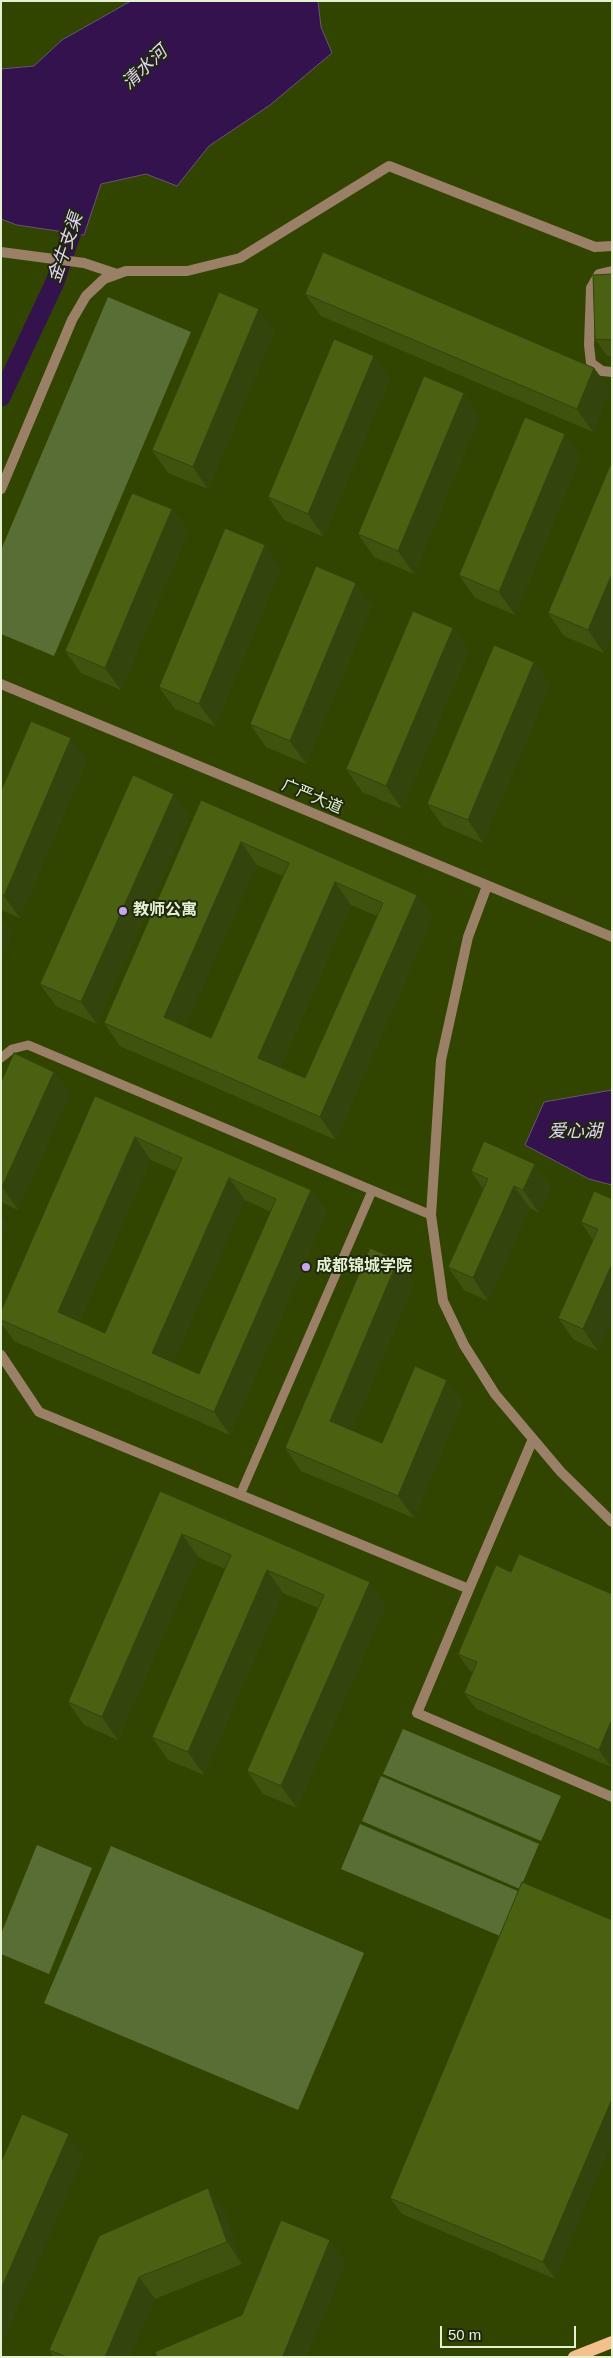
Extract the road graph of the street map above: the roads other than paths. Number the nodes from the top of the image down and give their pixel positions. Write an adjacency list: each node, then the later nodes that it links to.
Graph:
1 (612, 246): 4 (street)
2 (1, 252): 4 (street)
3 (612, 271): 5 (street)
4 (117, 274): 6 (street)
5 (612, 372)
6 (1, 489)
7 (1, 684): 8 (street, 广严大道)
8 (487, 886): 9 (street, 广严大道); 12 (street)
9 (612, 938)
10 (1, 1058): 11 (lane)
11 (372, 1191): 12 (lane); 15 (lane)
12 (431, 1215): 14 (street)
13 (1, 1355): 15 (street)
14 (533, 1439): 16 (street); 17 (street)
15 (240, 1495): 17 (street)
16 (612, 1522)
17 (469, 1589): 18 (street)
18 (612, 1797)
19 (612, 2342): 20 (main road)
20 (574, 2357)

